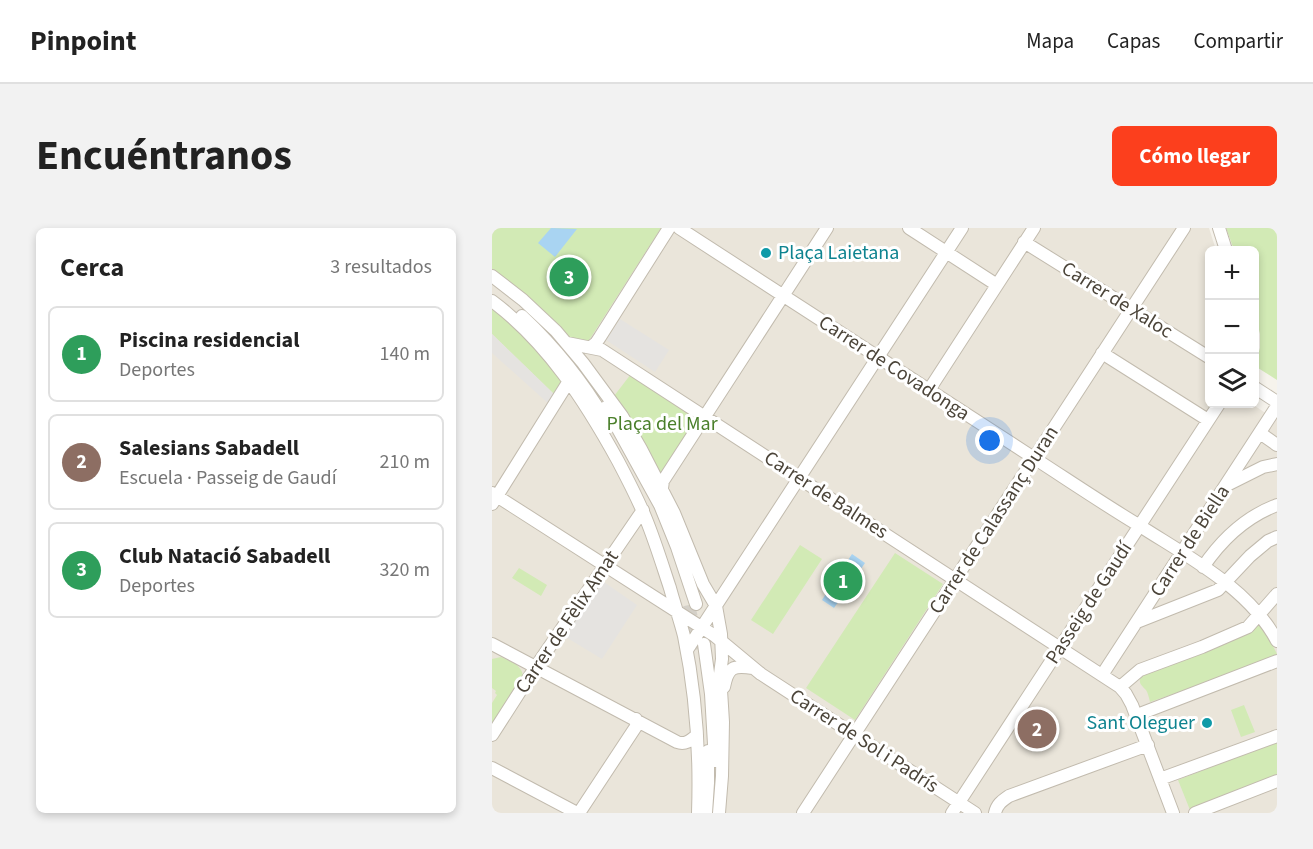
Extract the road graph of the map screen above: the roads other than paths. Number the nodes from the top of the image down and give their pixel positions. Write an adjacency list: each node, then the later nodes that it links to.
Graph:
1 (669, 228): 18 (street)
2 (679, 228): 14 (street, Carrer de Covadonga)
3 (827, 228): 14 (street)
4 (909, 228): 11 (street)
5 (962, 228): 11 (street)
6 (1034, 228): 9 (street)
7 (1184, 228): 15 (street, Carrer de Calassanç Duran)
8 (1219, 228): 10 (street)
9 (1024, 242): 12 (street); 15 (street, Carrer de Xaloc)
10 (1225, 246)
11 (946, 252): 12 (street); 21 (street)
12 (997, 285): 24 (street)
13 (494, 290): 16 (street); 16 (street); 17 (street); 22 (street)
14 (783, 295): 21 (street, Carrer de Covadonga); 28 (street)
15 (1131, 309): 19 (street, Carrer de Calassanç Duran); 20 (street, Carrer de Xaloc)
16 (520, 314): 22 (street)
17 (567, 343): 18 (street, Carrer de Balmes); 36 (street)
18 (591, 347): 28 (street, Carrer de Balmes)
19 (1102, 353): 29 (street); 32 (street, Carrer de Calassanç Duran)
20 (1205, 355)
21 (877, 357): 24 (street, Carrer de Covadonga); 34 (street)
22 (559, 368): 23 (street)
23 (569, 381): 37 (street); 39 (street)
24 (929, 390): 32 (street, Carrer de Covadonga)
25 (1259, 391): 26 (street)
26 (1277, 404): 30 (street, Carrer de Biella)
27 (1216, 408): 29 (street, Passeig de Gaudí)
28 (704, 416): 34 (street, Carrer de Balmes); 36 (street)
29 (1208, 420): 40 (street, Passeig de Gaudí)
30 (1260, 433): 31 (street); 35 (street, Carrer de Biella)
31 (1277, 445)
32 (1034, 459): 40 (street, Carrer de Covadonga); 45 (street, Carrer de Calassanç Duran)
33 (1277, 464): 35 (street)
34 (800, 478): 45 (street, Carrer de Balmes); 48 (street)
35 (1226, 486): 42 (street, Carrer de Biella)
36 (662, 488): 48 (street)
37 (494, 498): 43 (street, Carrer de Sol i Padrís)
38 (1277, 504): 44 (street)
39 (643, 510): 43 (street, Carrer de Fèlix Amat); 49 (street)
40 (1139, 526): 42 (street, Carrer de Covadonga); 56 (street, Passeig de Gaudí)
41 (1277, 537): 46 (street)
42 (1182, 553): 44 (street, Carrer de Covadonga); 51 (street, Carrer de Biella)
43 (604, 565): 49 (street, Carrer de Sol i Padrís); 58 (street, Carrer de Fèlix Amat)
44 (1203, 567): 46 (street, Carrer de Covadonga)
45 (955, 579): 56 (street, Carrer de Balmes); 65 (street, Carrer de Calassanç Duran)
46 (1226, 583): 50 (street, Carrer de Covadonga); 51 (street)
47 (1277, 594): 50 (street)
48 (716, 606): 52 (street); 53 (street)
49 (677, 612): 52 (street, Carrer de Sol i Padrís); 52 (street)
50 (1259, 615): 54 (street, Carrer de Covadonga); 61 (street)
51 (1137, 622): 60 (street, Carrer de Biella)
52 (700, 640): 53 (street, Carrer de Sol i Padrís); 67 (street); 77 (street); 78 (street)
53 (721, 641): 59 (street, Carrer de Sol i Padrís); 62 (street)
54 (1277, 641)
55 (493, 645): 58 (street)
56 (1060, 648): 60 (street, Carrer de Balmes); 73 (street, Passeig de Gaudí)
57 (1277, 661): 63 (street)
58 (535, 668): 64 (street); 66 (street, Carrer de Fèlix Amat)
59 (754, 668): 62 (street); 65 (street, Carrer de Sol i Padrís)
60 (1102, 675): 61 (street, Carrer de Balmes)
61 (1120, 687): 63 (street)
62 (722, 700): 79 (street)
63 (1137, 715): 69 (street)
64 (636, 719): 67 (street); 75 (street)
65 (854, 734): 73 (street, Carrer de Sol i Padrís); 80 (street, Carrer de Calassanç Duran)
66 (492, 735)
67 (697, 735): 76 (street)
68 (1277, 736): 71 (street)
69 (1148, 745): 71 (street); 82 (street)
70 (492, 768): 75 (street)
71 (1160, 779): 83 (street)
72 (1277, 781): 74 (street)
73 (956, 808): 81 (street, Carrer de Sol i Padrís)
74 (1217, 809): 84 (street)
75 (578, 813)
76 (698, 813)
77 (706, 813)
78 (714, 813)
79 (719, 813)
80 (803, 813)
81 (975, 813)
82 (995, 813)
83 (1173, 813)
84 (1195, 813)

